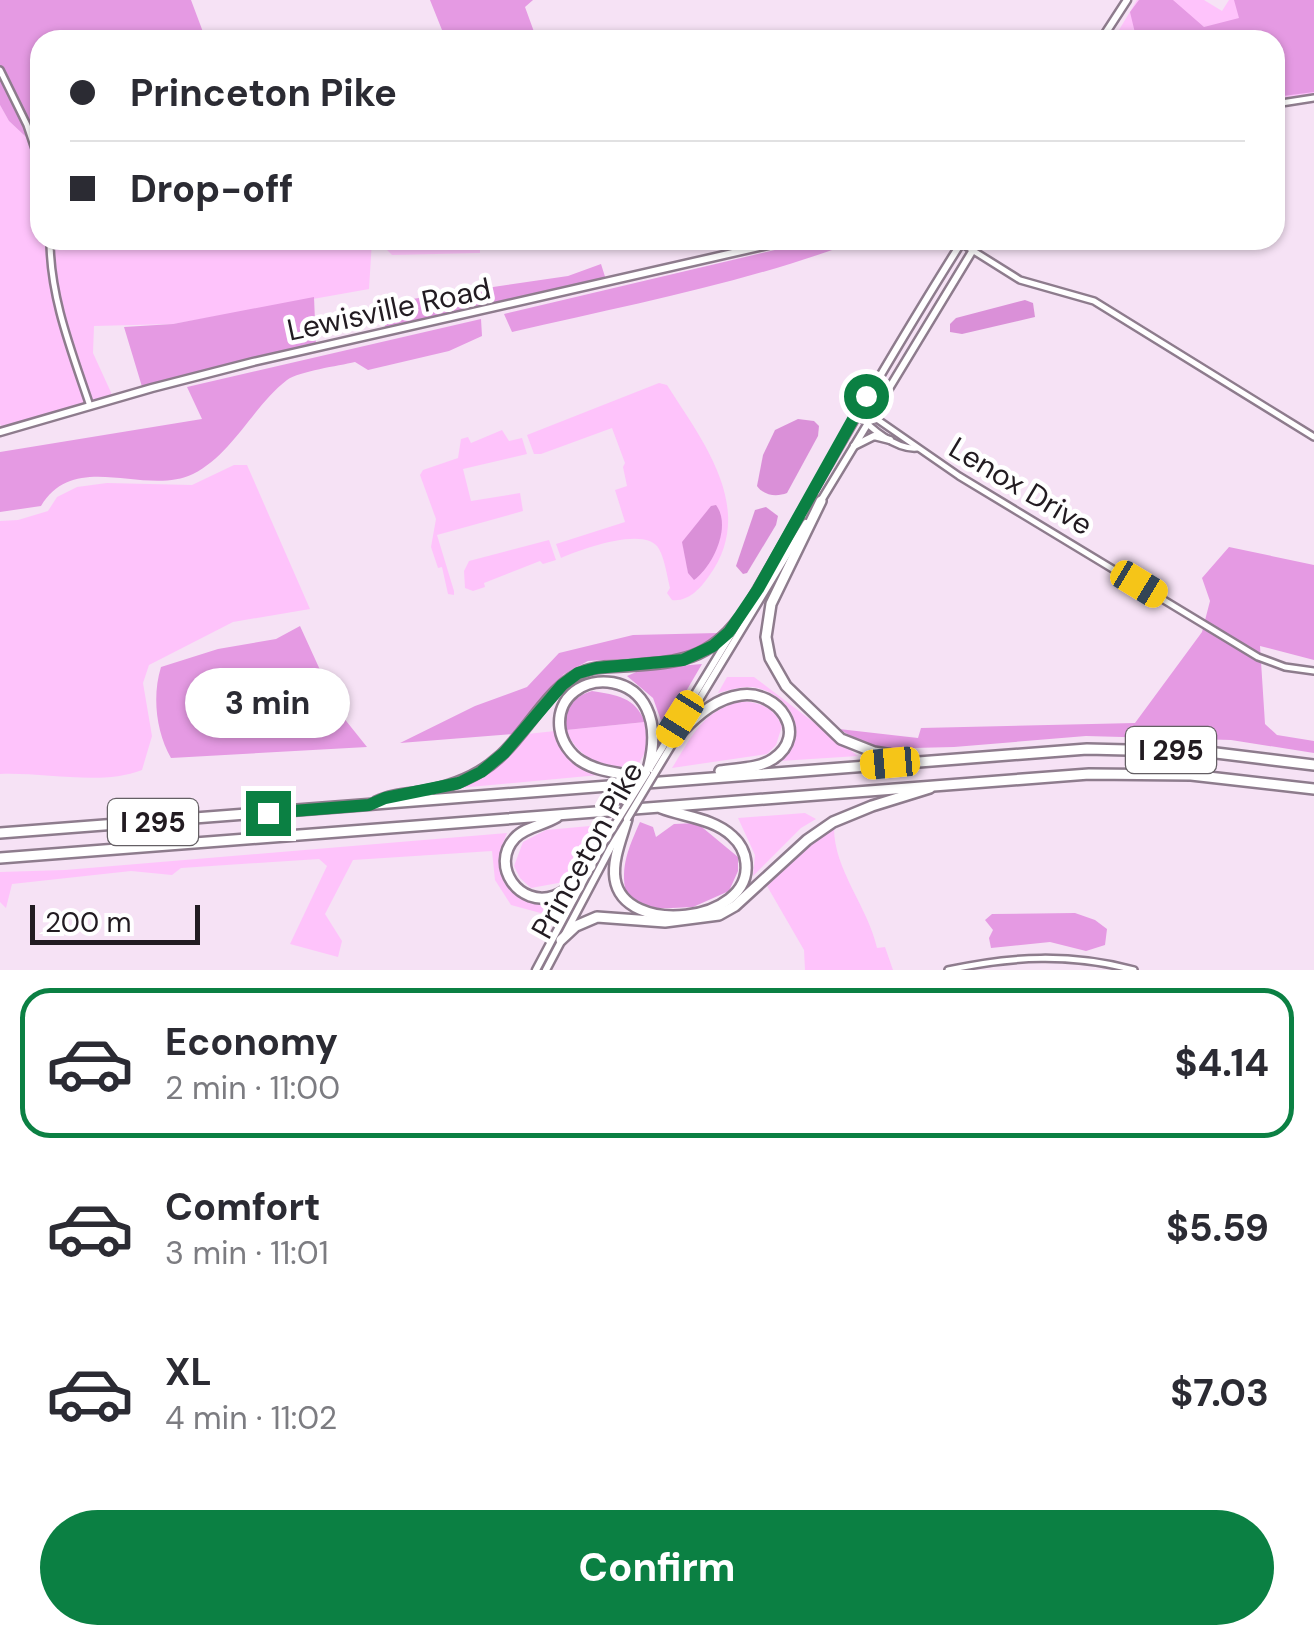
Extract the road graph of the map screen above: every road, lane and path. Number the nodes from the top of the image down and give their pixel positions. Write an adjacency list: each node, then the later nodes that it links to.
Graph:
1 (1126, 0): 2 (main road)
2 (1107, 30)
3 (0, 70): 6 (street)
4 (1314, 98): 5 (street)
5 (1285, 102)
6 (30, 134)
7 (51, 250): 11 (street)
8 (747, 250): 11 (main road, Lewisville Road)
9 (957, 250): 12 (main road, Princeton Pike)
10 (973, 250): 13 (main road, Princeton Pike); 16 (street)
11 (90, 406): 15 (main road, Lewisville Road)
12 (857, 412): 13 (street, Lenox Drive); 14 (street, Lenox Drive); 21 (main road, Princeton Pike)
13 (871, 415): 14 (main road, Princeton Pike); 19 (street, Lenox Drive)
14 (866, 423): 17 (street, Lenox Drive); 18 (main road, Princeton Pike)
15 (0, 432)
16 (1314, 437)
17 (890, 440): 18 (main road); 19 (street, Lenox Drive)
18 (853, 446): 20 (main road, Princeton Pike)
19 (916, 448): 22 (street, Lenox Drive)
20 (821, 501): 23 (main road, Princeton Pike); 25 (highway)
21 (739, 618): 24 (main road, Princeton Pike); 31 (highway)
22 (1314, 671)
23 (682, 730): 24 (main road, Princeton Pike); 27 (highway)
24 (663, 747): 28 (highway); 28 (highway); 34 (main road, Princeton Pike, bridge)
25 (917, 760): 26 (highway, I 295); 27 (highway, I 295)
26 (1314, 764)
27 (711, 777): 28 (highway, I 295)
28 (650, 778): 31 (highway, I 295); 36 (main road, Princeton Pike, bridge)
29 (936, 785): 30 (highway, I 295); 32 (highway, I 295); 39 (highway)
30 (1314, 789)
31 (369, 805): 35 (highway, I 295)
32 (659, 807): 33 (highway, I 295); 36 (highway)
33 (561, 815): 37 (highway, I 295); 38 (highway)
34 (627, 819): 36 (highway)
35 (0, 833)
36 (611, 846): 38 (main road, Princeton Pike); 39 (main road, Princeton Pike)
37 (0, 858)
38 (591, 866): 40 (main road, Princeton Pike)
39 (561, 940): 41 (main road, Princeton Pike)
40 (536, 970)
41 (546, 970)
42 (948, 970): 43 (street)
43 (1134, 970)

